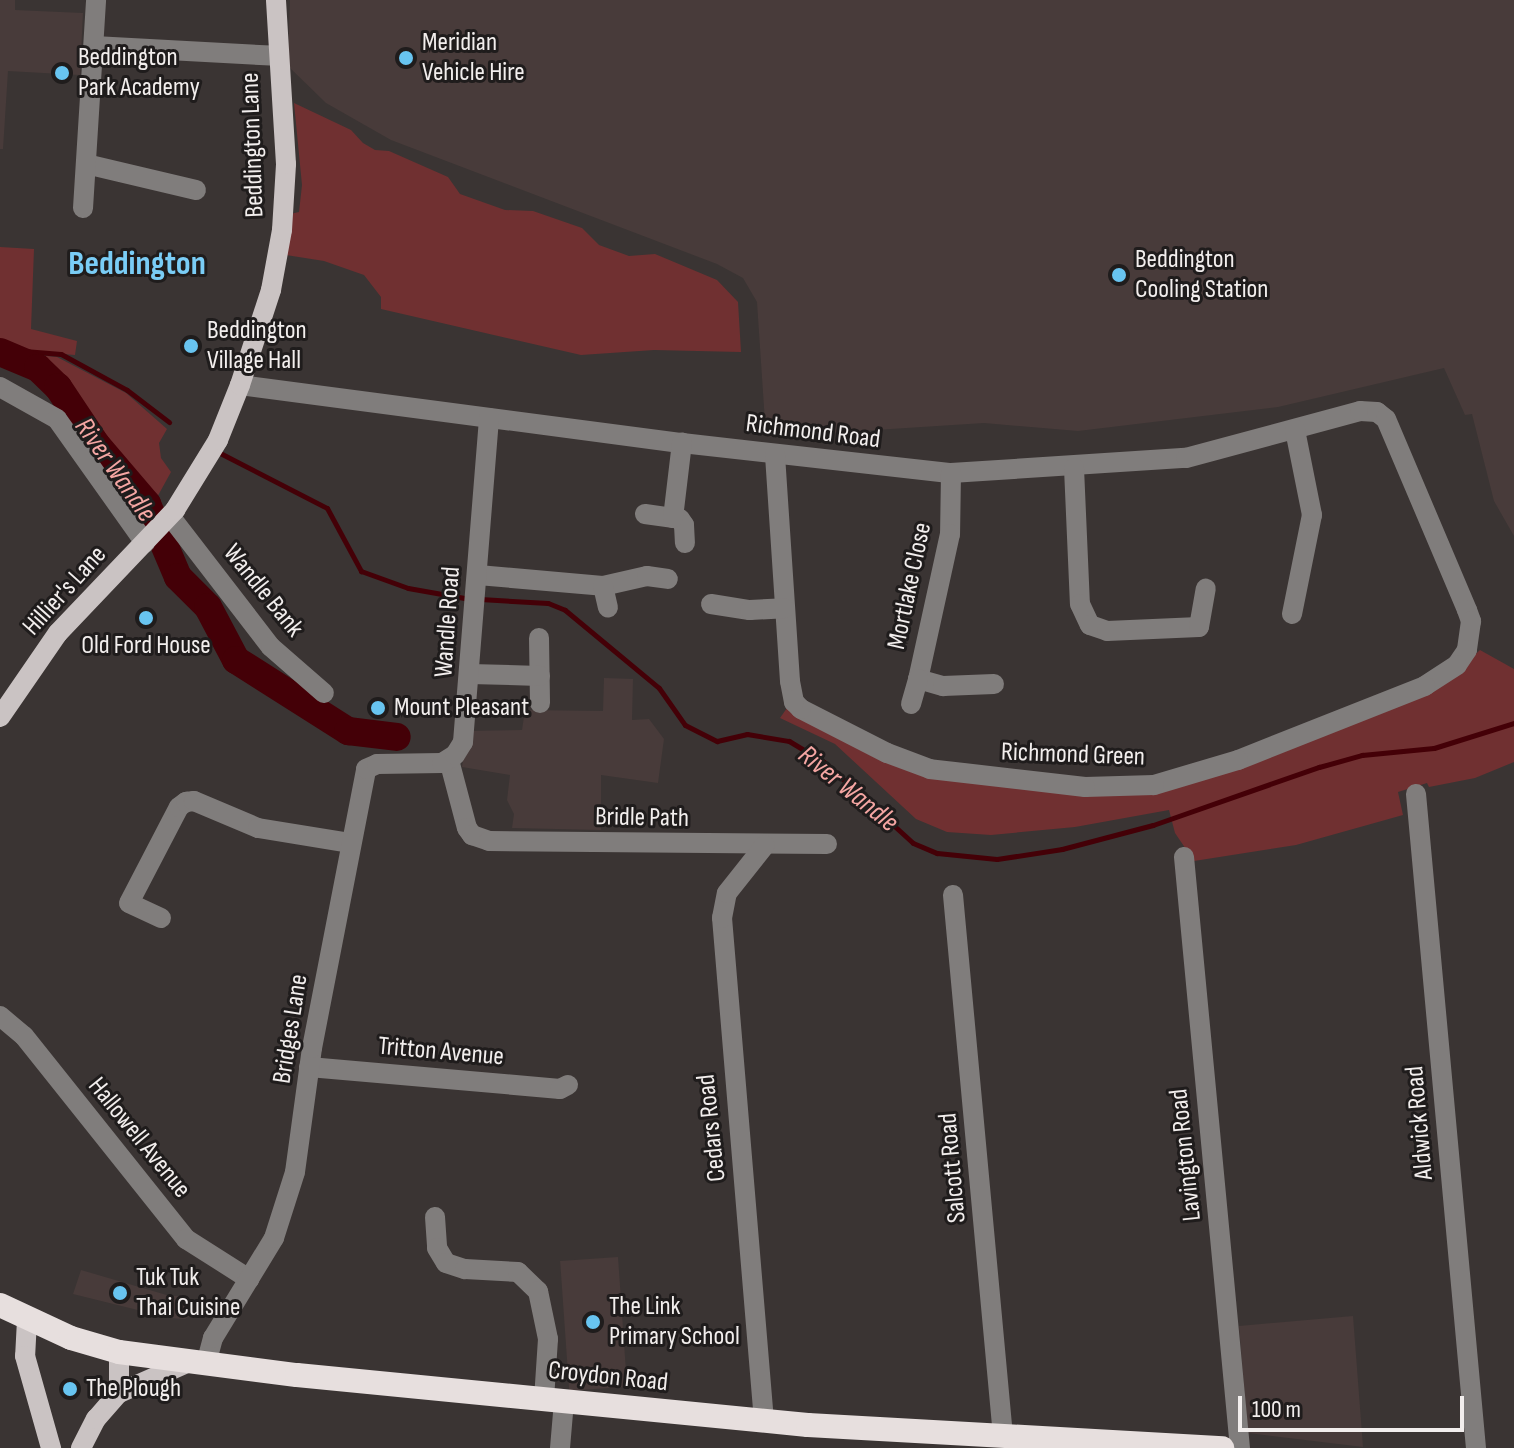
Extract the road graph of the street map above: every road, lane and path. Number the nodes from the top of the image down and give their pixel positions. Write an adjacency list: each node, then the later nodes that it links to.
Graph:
1 (96, 0): 3 (street)
2 (276, 0): 4 (main road, Beddington Lane)
3 (94, 46): 4 (street); 5 (street)
4 (276, 56): 8 (main road, Beddington Lane)
5 (86, 164): 6 (street); 7 (street)
6 (196, 190)
7 (83, 208)
8 (240, 385): 11 (street, Richmond Road); 18 (main road, Beddington Lane)
9 (0, 387): 20 (street)
10 (1377, 412): 12 (street, Richmond Road); 28 (street, Richmond Green)
11 (489, 418): 13 (street, Richmond Road); 23 (street, Wandle Road)
12 (1295, 430): 15 (street, Richmond Road); 29 (street)
13 (682, 443): 14 (street, Richmond Road); 19 (street)
14 (775, 454): 16 (street, Richmond Road); 28 (street, Richmond Green)
15 (1074, 468): 16 (street, Richmond Road); 25 (street)
16 (951, 473): 33 (street, Mortlake Close)
17 (645, 514): 19 (street)
18 (170, 516): 20 (main road, Beddington Lane); 35 (street, Wandle Bank)
19 (673, 518): 21 (street)
20 (145, 543): 38 (main road, Hillier's Lane)
21 (685, 543)
22 (668, 579): 24 (street)
23 (477, 580): 24 (street); 31 (street, Wandle Road)
24 (603, 586): 27 (street)
25 (1206, 589)
26 (711, 604): 28 (street)
27 (608, 607)
28 (784, 608)
29 (1292, 614)
30 (539, 638): 32 (street)
31 (470, 674): 32 (street); 39 (street, Wandle Road)
32 (540, 676): 36 (street)
33 (918, 679): 34 (street, Mortlake Close); 37 (street)
34 (994, 684)
35 (324, 693)
36 (540, 703)
37 (911, 704)
38 (0, 717)
39 (449, 760): 41 (street, Bridges Lane); 43 (street, Bridle Path)
40 (1416, 794): 67 (street, Aldwick Road)
41 (351, 843): 46 (street); 48 (street, Bridges Lane)
42 (827, 844): 43 (street, Bridle Path)
43 (765, 845): 58 (street, Cedars Road)
44 (1184, 857): 66 (street, Lavington Road)
45 (953, 895): 59 (street, Salcott Road)
46 (161, 918)
47 (0, 1016): 51 (street, Hallowell Avenue)
48 (309, 1067): 49 (street, Tritton Avenue); 51 (street, Bridges Lane)
49 (568, 1085)
50 (435, 1217): 57 (street)
51 (249, 1279): 55 (street, Bridges Lane)
52 (0, 1305): 53 (highway, Croydon Road)
53 (27, 1320): 54 (highway, Croydon Road); 62 (main road)
54 (119, 1352): 55 (highway, Croydon Road); 56 (main road)
55 (198, 1363): 56 (main road); 57 (highway, Croydon Road)
56 (119, 1393): 63 (main road)
57 (554, 1400): 58 (highway, Croydon Road); 64 (street)
58 (764, 1421): 60 (highway, Croydon Road)
59 (1003, 1436): 60 (highway, Croydon Road); 61 (highway, Croydon Road)
60 (883, 1438)
61 (1164, 1446): 65 (highway, Croydon Road)
62 (51, 1448)
63 (81, 1448)
64 (560, 1448)
65 (1222, 1448)
66 (1240, 1448)
67 (1476, 1448)

